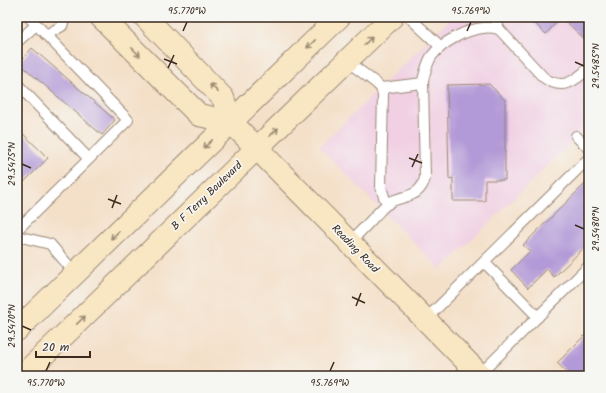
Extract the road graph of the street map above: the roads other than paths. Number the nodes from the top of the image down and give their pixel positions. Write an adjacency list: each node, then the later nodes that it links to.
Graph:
1 (29, 17): 9 (lane)
2 (65, 17): 11 (lane)
3 (100, 17): 19 (main road, one-way to 19)
4 (145, 17): 19 (main road, Reading Road, one-way to 4)
5 (339, 17): 19 (main road, one-way to 19)
6 (392, 17): 14 (main road, B F Terry Boulevard, one-way to 6)
7 (409, 17): 13 (lane)
8 (500, 17): 10 (lane)
9 (36, 25): 11 (lane); 12 (lane)
10 (499, 29): 13 (lane); 15 (lane)
11 (46, 35): 24 (lane)
12 (17, 42)
13 (440, 46): 16 (lane)
14 (347, 61): 18 (lane); 21 (main road, B F Terry Boulevard, one-way to 14)
15 (589, 68)
16 (423, 83): 18 (lane); 25 (lane)
17 (17, 84): 24 (lane)
18 (381, 88): 25 (lane)
19 (231, 122): 21 (main road, Reading Road); 31 (main road, one-way to 31)
20 (576, 136): 22 (lane)
21 (256, 149): 28 (main road, Reading Road); 36 (main road, B F Terry Boulevard, one-way to 21)
22 (589, 149)
23 (589, 158): 29 (lane)
24 (89, 159): 26 (lane)
25 (388, 204): 28 (lane)
26 (17, 230)
27 (17, 236): 31 (lane)
28 (349, 243): 33 (main road, Reading Road)
29 (484, 262): 32 (lane); 33 (lane)
30 (589, 266): 32 (lane)
31 (75, 273): 34 (main road)
32 (538, 317): 35 (lane)
33 (425, 320): 35 (main road, Reading Road)
34 (17, 330)
35 (480, 375)
36 (22, 376)

